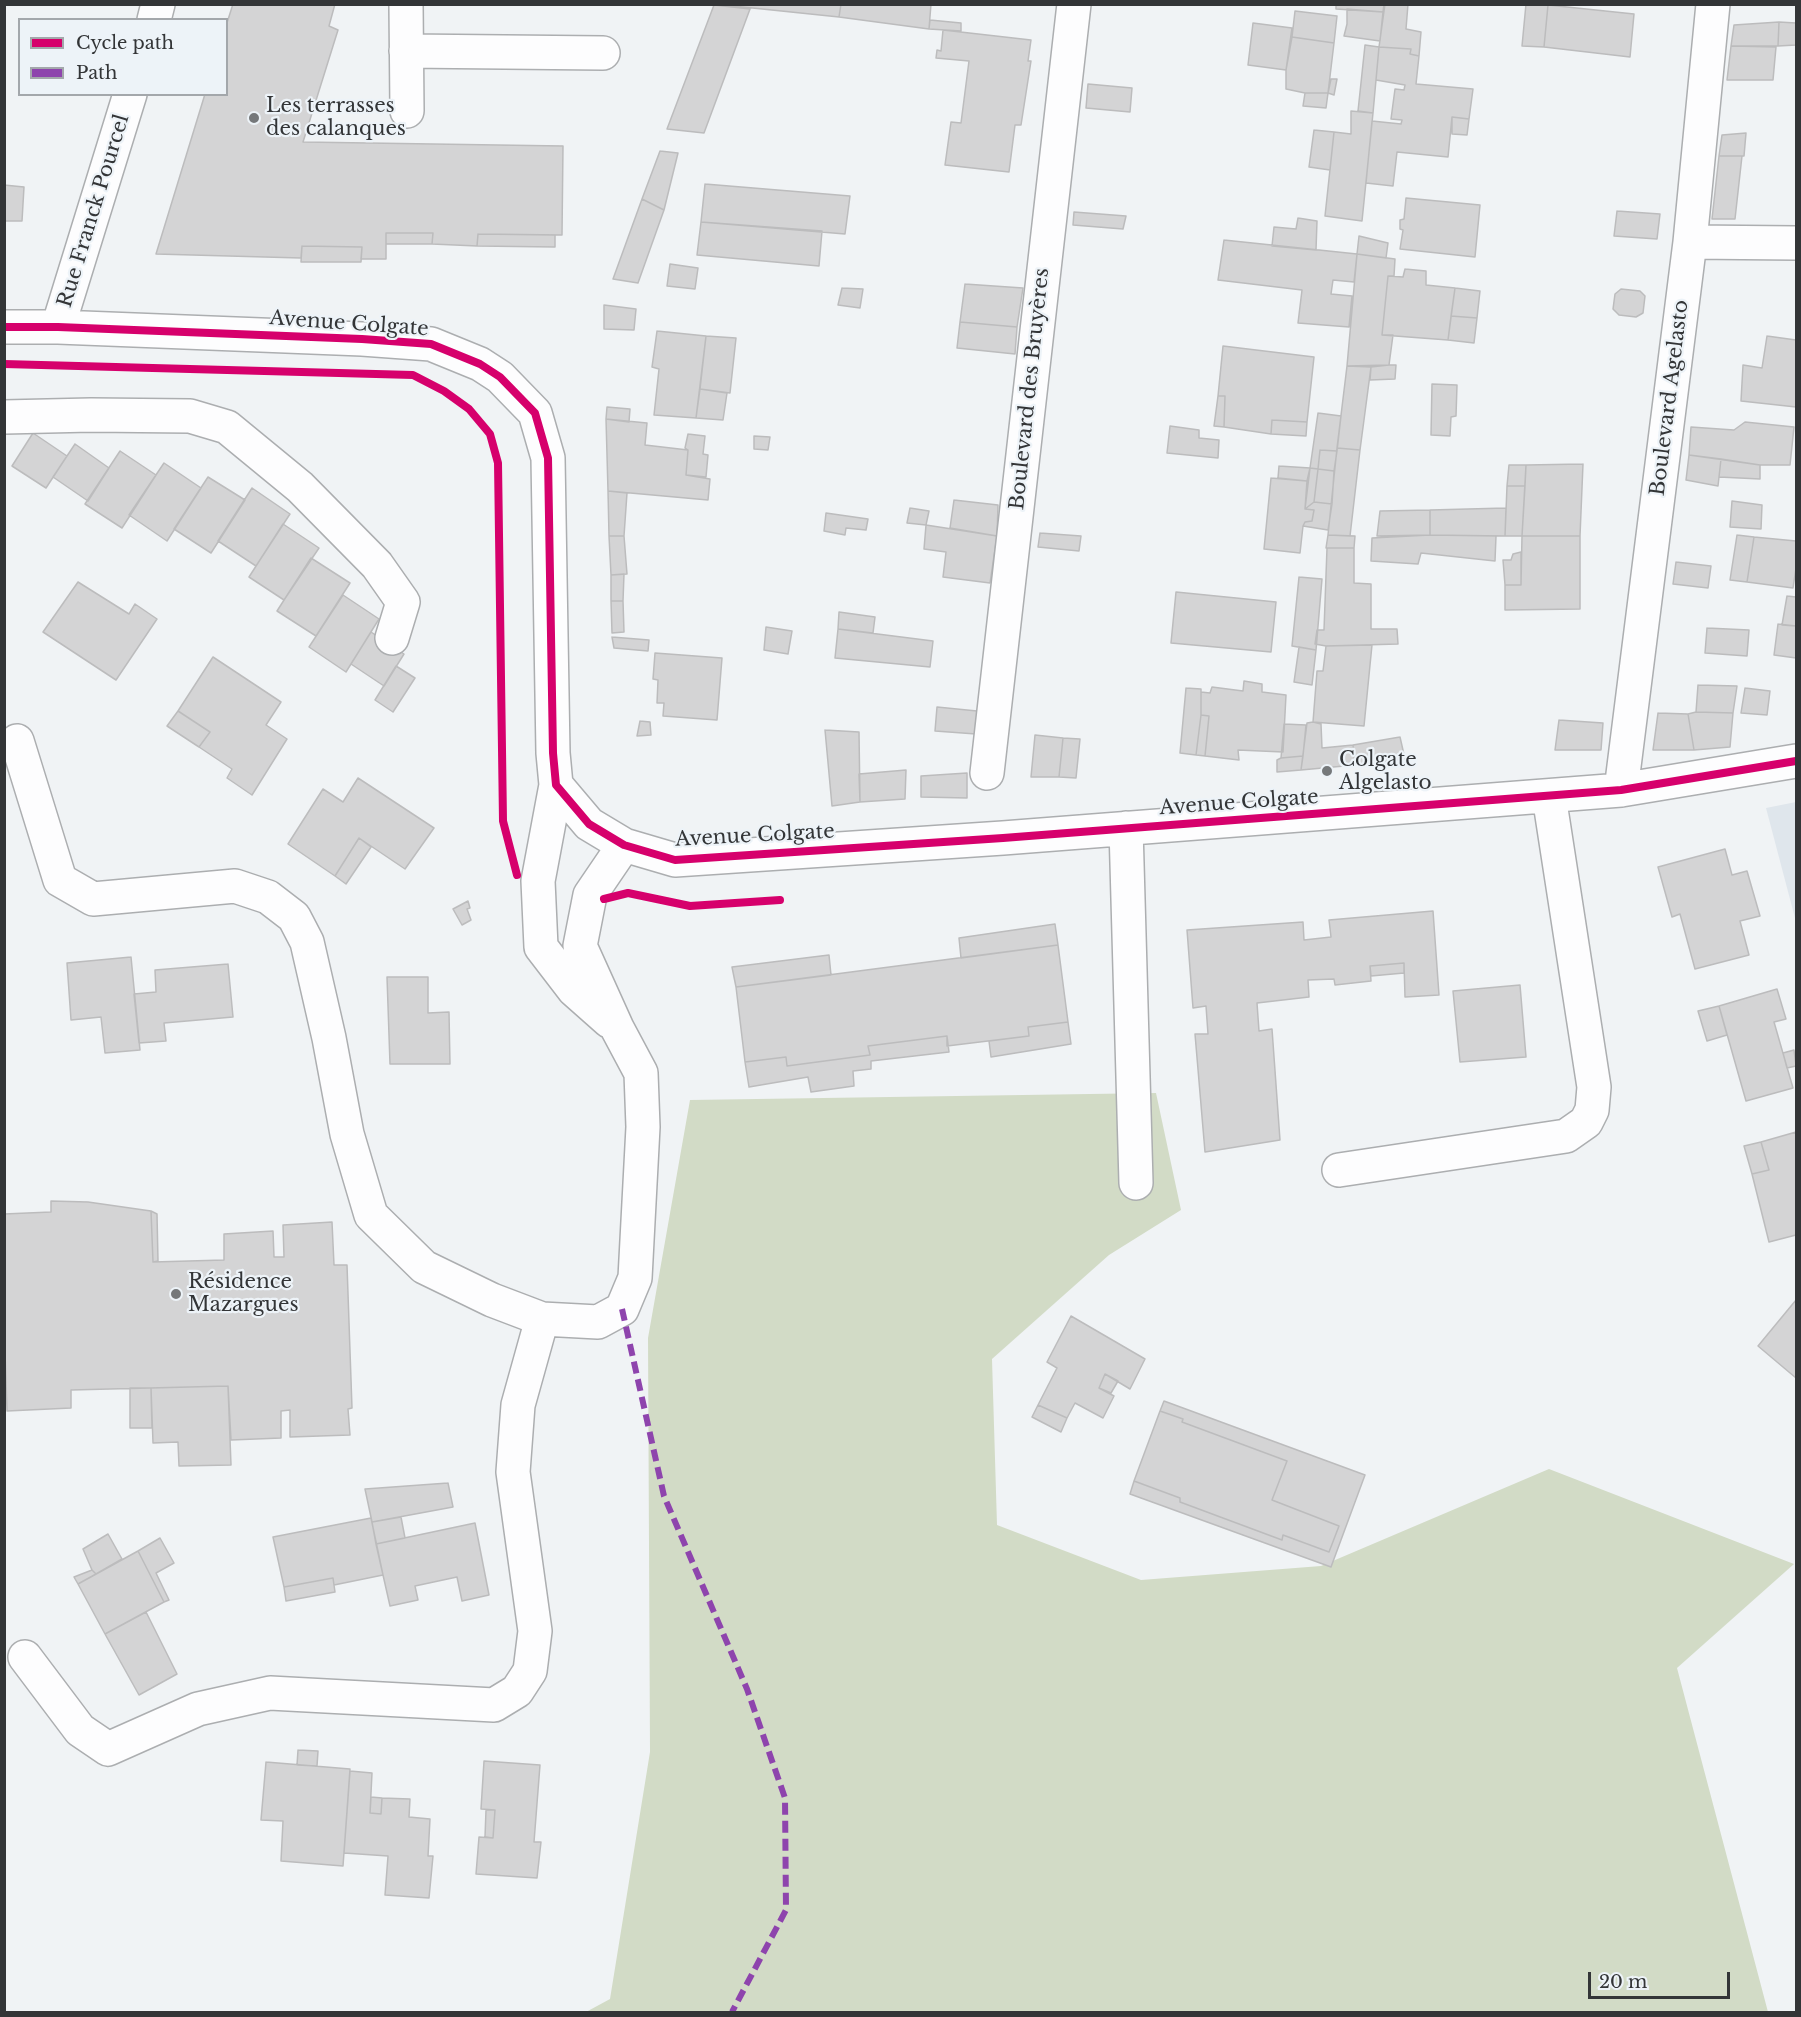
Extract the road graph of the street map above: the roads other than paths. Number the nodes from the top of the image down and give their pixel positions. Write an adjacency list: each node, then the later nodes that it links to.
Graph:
1 (406, 4): 4 (street)
2 (1074, 4): 17 (street, Boulevard des Bruyères)
3 (1713, 4): 8 (street, Boulevard Agelasto)
4 (406, 51): 5 (street); 7 (street)
5 (603, 52)
6 (129, 96): 11 (street, Rue Franck Pourcel)
7 (407, 111)
8 (1690, 242): 9 (street); 19 (street, Boulevard Agelasto)
9 (1797, 243)
10 (5, 327): 11 (street, Avenue Colgate); 12 (street)
11 (58, 327): 18 (street, Avenue Colgate)
12 (4, 352)
13 (4, 417): 14 (street)
14 (392, 638)
15 (16, 741): 26 (street)
16 (1797, 761): 19 (street, Avenue Colgate)
17 (987, 773)
18 (556, 785): 22 (street, Avenue Colgate); 23 (street)
19 (1621, 790): 20 (street, Avenue Colgate)
20 (1549, 796): 21 (street, Avenue Colgate); 24 (street)
21 (1126, 828): 22 (street, Avenue Colgate); 25 (street)
22 (624, 845): 23 (street)
23 (617, 1028): 26 (street)
24 (1339, 1170)
25 (1136, 1183)
26 (542, 1318): 27 (street)
27 (25, 1657)

